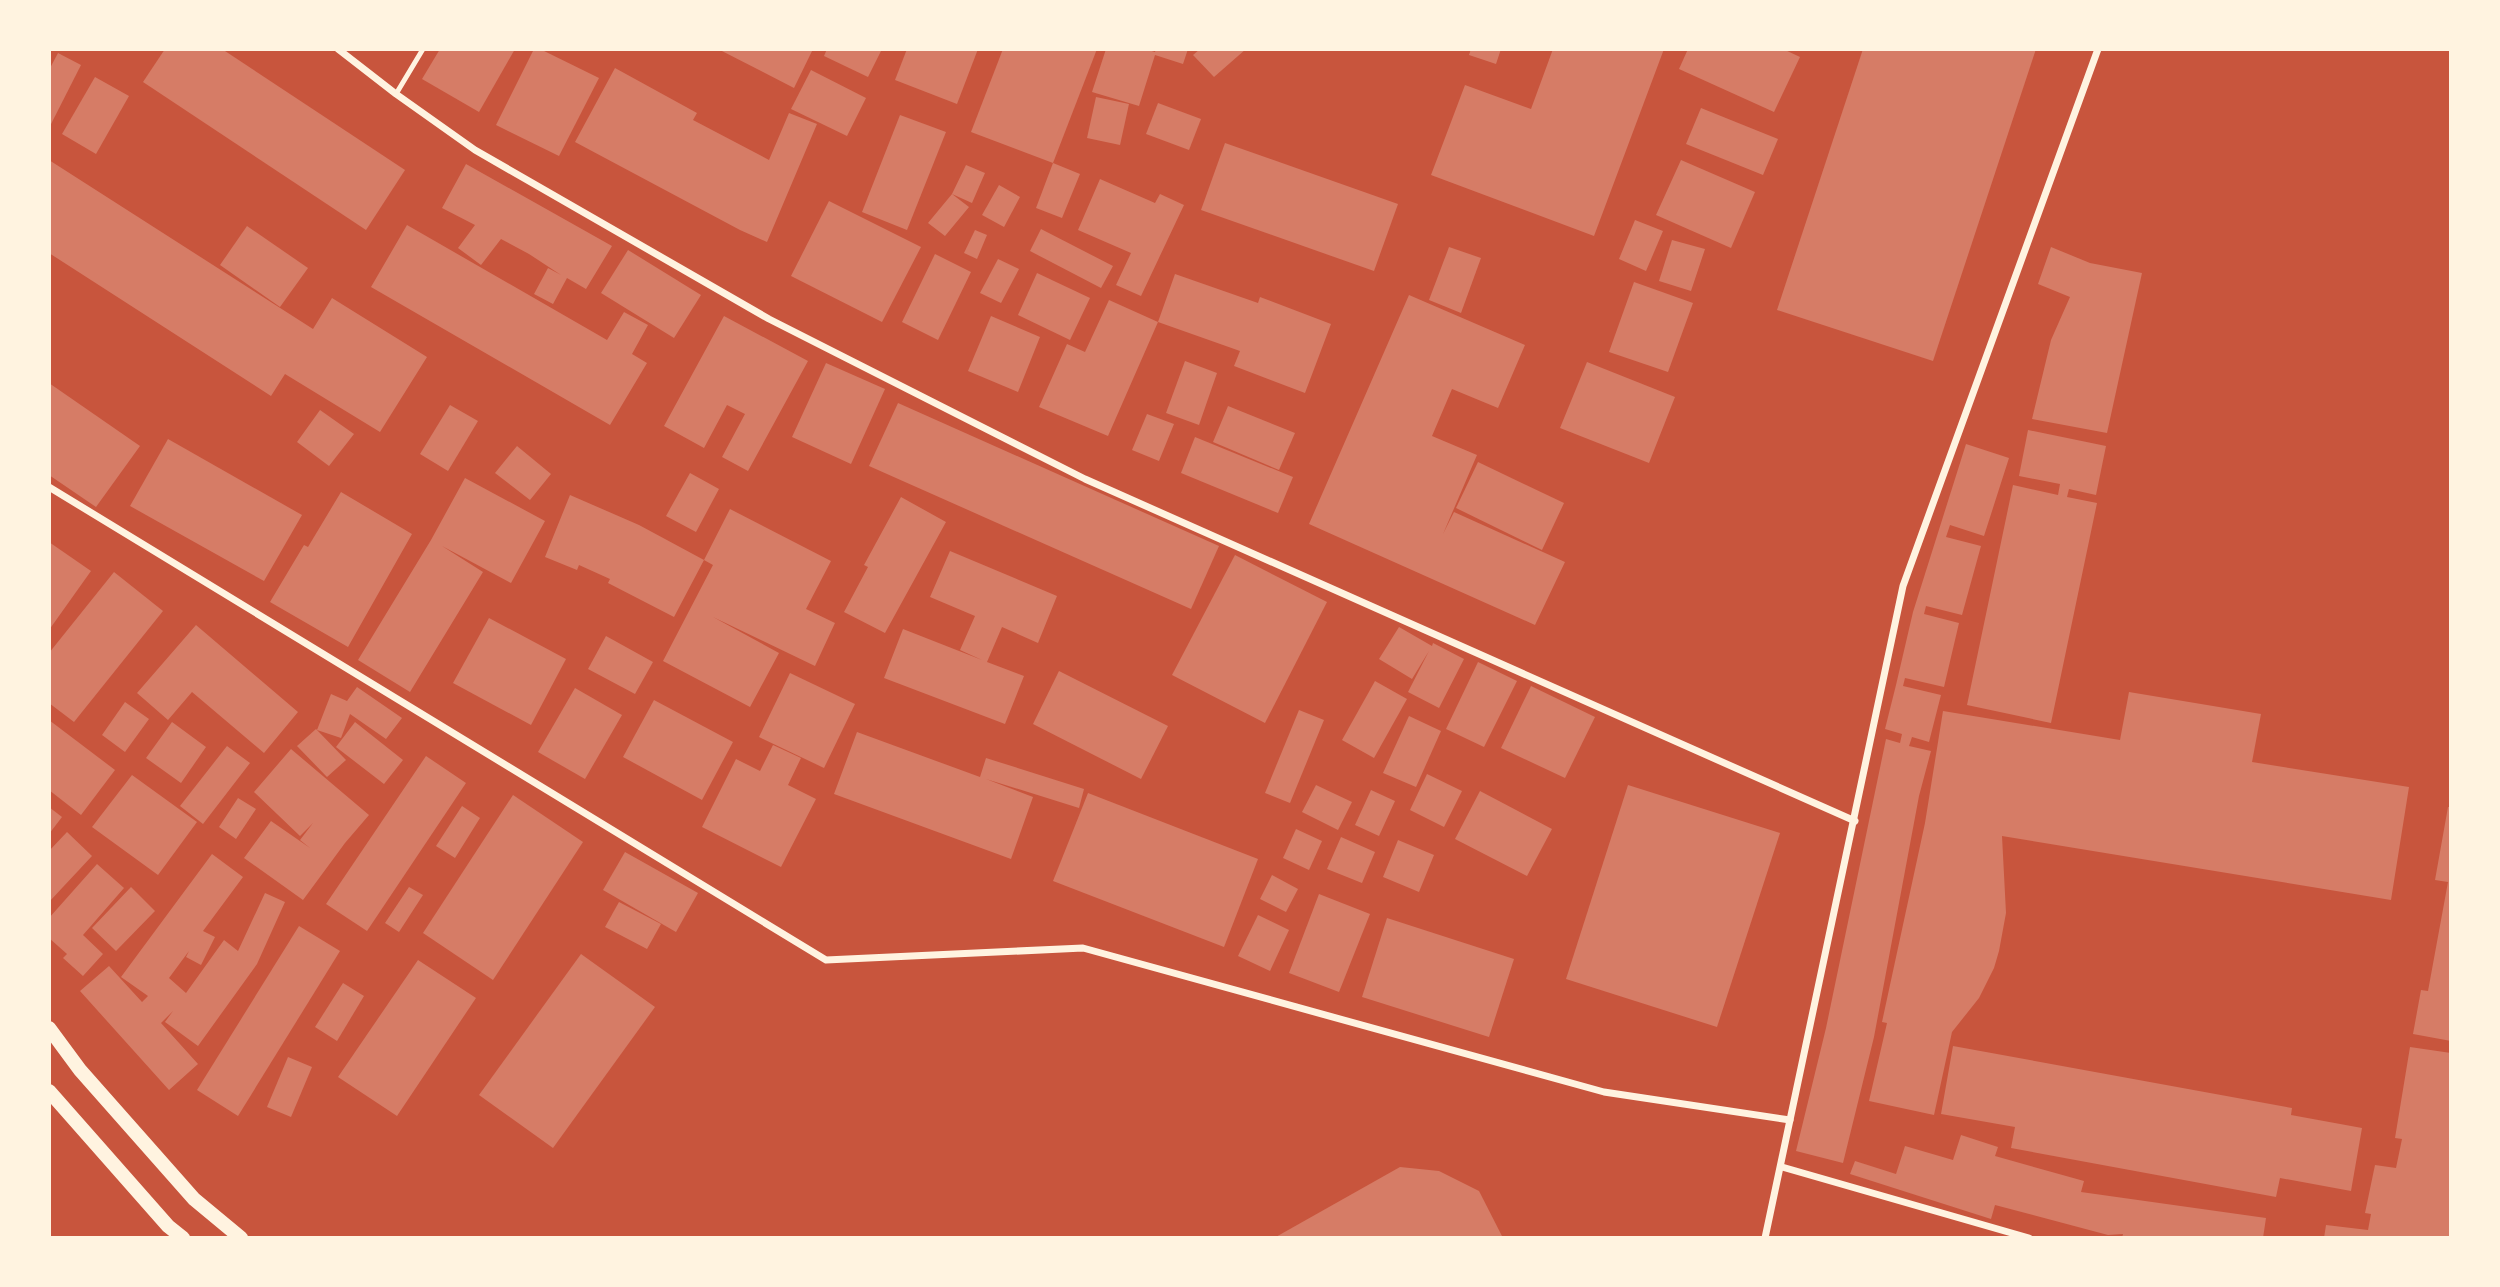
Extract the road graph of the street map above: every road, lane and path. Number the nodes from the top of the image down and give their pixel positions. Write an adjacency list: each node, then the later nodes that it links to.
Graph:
1 (338, 49): 4 (street)
2 (423, 49): 4 (lane)
3 (2098, 49): 6 (street)
4 (396, 94): 6 (street)
5 (49, 487): 9 (street)
6 (1855, 821): 9 (street)
7 (49, 1028): 12 (main road)
8 (49, 1091): 11 (main road)
9 (1790, 1120): 10 (street)
10 (1782, 1167): 13 (street); 14 (street)
11 (183, 1238)
12 (241, 1238)
13 (1765, 1238)
14 (2029, 1238)

